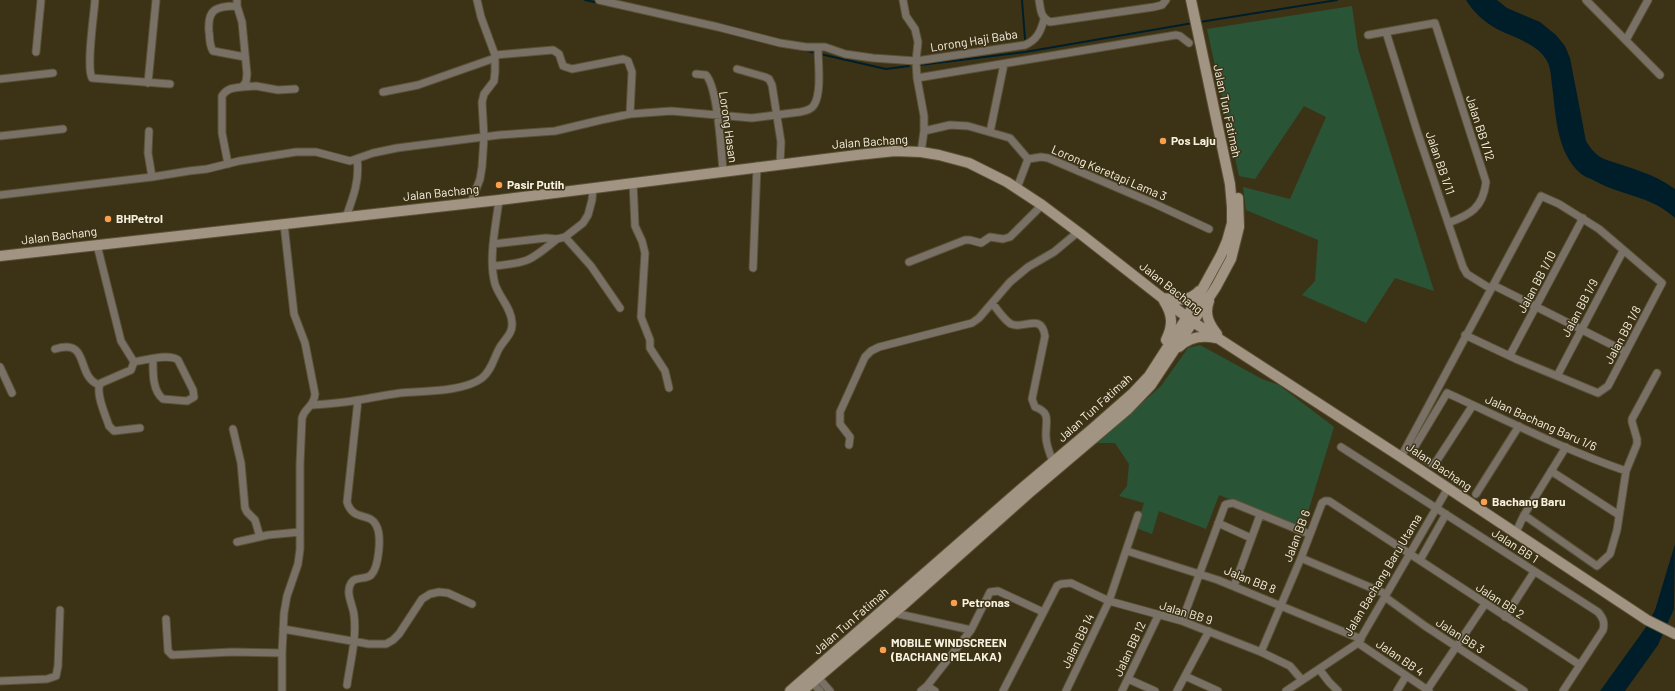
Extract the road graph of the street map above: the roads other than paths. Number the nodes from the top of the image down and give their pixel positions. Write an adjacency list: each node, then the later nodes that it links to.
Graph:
1 (41, 0): 20 (street)
2 (95, 0): 31 (street)
3 (156, 0): 31 (street)
4 (476, 0): 22 (street)
5 (599, 0): 19 (street, Lorong Haji Baba)
6 (903, 0): 23 (street)
7 (1040, 0): 13 (street)
8 (1166, 0): 13 (street)
9 (1586, 0): 17 (street)
10 (1648, 0): 17 (street)
11 (237, 3): 21 (street); 21 (street)
12 (1194, 4): 14 (main road, Jalan Tun Fatimah)
13 (1047, 21): 23 (street, Lorong Haji Baba)
14 (1200, 31): 75 (main road, Jalan Tun Fatimah); 76 (main road, Jalan Tun Fatimah)
15 (1386, 32): 16 (street); 62 (street, Jalan BB 1/11); 62 (street, Jalan BB 1/12)
16 (1368, 35)
17 (1626, 40): 28 (street)
18 (1190, 43): 24 (street)
19 (818, 51): 23 (street, Lorong Haji Baba); 38 (street)
20 (36, 52)
21 (245, 56): 33 (street)
22 (495, 56): 35 (street); 36 (street); 44 (street)
23 (916, 61): 29 (street)
24 (1004, 64): 29 (street); 42 (street)
25 (737, 70): 38 (street)
26 (53, 73): 30 (street)
27 (696, 74): 37 (street, Lorong Hasan)
28 (1660, 75)
29 (917, 78): 41 (street)
30 (0, 79)
31 (148, 83): 32 (street)
32 (170, 84)
33 (242, 87): 34 (street); 48 (street)
34 (295, 88)
35 (383, 92)
36 (630, 114): 37 (street); 44 (street)
37 (717, 114): 38 (street); 51 (street, Lorong Hasan)
38 (777, 115): 49 (street)
39 (63, 129): 43 (street)
40 (149, 131): 52 (street)
41 (924, 131): 42 (street); 45 (street)
42 (990, 132): 47 (street)
43 (0, 136)
44 (484, 137): 46 (street); 58 (street)
45 (921, 152): 49 (main road, Jalan Bachang); 55 (main road, Jalan Bachang)
46 (357, 159): 48 (street); 60 (street)
47 (1028, 159): 55 (street); 64 (street, Lorong Keretapi Lama 3)
48 (228, 164): 52 (street)
49 (780, 164): 50 (main road, Jalan Bachang)
50 (757, 166): 51 (main road, Jalan Bachang); 74 (street)
51 (723, 170): 53 (main road, Jalan Bachang)
52 (152, 177): 56 (street)
53 (633, 182): 54 (main road, Jalan Bachang); 97 (street)
54 (593, 188): 57 (main road, Jalan Bachang); 66 (street)
55 (1017, 188): 59 (main road, Jalan Bachang)
56 (0, 195)
57 (499, 200): 58 (main road, Jalan Bachang); 68 (street)
58 (471, 202): 60 (main road, Jalan Bachang)
59 (1042, 205): 65 (main road, Jalan Bachang); 72 (street)
60 (346, 217): 63 (main road, Jalan Bachang)
61 (1582, 218): 70 (street); 77 (street); 80 (street, Jalan BB 1/10)
62 (1448, 223): 77 (street, Jalan BB 1/11)
63 (284, 224): 69 (main road, Jalan Bachang); 100 (street)
64 (1209, 229)
65 (1078, 232): 78 (main road, Jalan Bachang); 79 (street)
66 (565, 237): 67 (street); 81 (street)
67 (556, 239): 68 (street); 73 (street)
68 (493, 244): 73 (street)
69 (98, 245): 71 (main road, Jalan Bachang); 91 (street)
70 (1623, 251): 83 (street, Jalan BB 1/9); 87 (street, Jalan BB 1/8)
71 (0, 256)
72 (909, 262)
73 (493, 266): 99 (street)
74 (753, 268)
75 (1204, 285): 78 (main road); 82 (main road, Jalan Tun Fatimah)
76 (1216, 287): 82 (main road, Jalan Tun Fatimah); 85 (main road)
77 (1492, 287): 80 (street, Jalan BB 1/11); 84 (street)
78 (1162, 298): 82 (main road, Jalan Bachang); 92 (main road)
79 (992, 303): 105 (street); 109 (street)
80 (1536, 306): 83 (street, Jalan BB 1/11); 89 (street, Jalan BB 1/10)
81 (620, 308)
82 (1190, 320): 85 (main road, Jalan Bachang); 88 (main road, Jalan Tun Fatimah); 92 (main road, Jalan Tun Fatimah)
83 (1581, 329): 87 (street, Jalan BB 1/11); 95 (street, Jalan BB 1/9)
84 (1466, 335): 89 (street); 108 (street)
85 (1220, 339): 88 (main road); 108 (main road, Jalan Bachang)
86 (56, 349): 96 (street)
87 (1626, 352): 95 (street, Jalan BB 1/8)
88 (1174, 354): 141 (main road, Jalan Tun Fatimah)
89 (1510, 355): 95 (street)
90 (153, 359): 90 (street); 91 (street)
91 (134, 362): 96 (street)
92 (1156, 366): 109 (main road, Jalan Tun Fatimah)
93 (0, 367): 98 (street)
94 (1657, 373): 111 (street)
95 (1557, 376)
96 (99, 385): 103 (street)
97 (669, 388)
98 (12, 393)
99 (358, 400): 100 (street); 150 (street)
100 (312, 405): 121 (street)
101 (1473, 405): 101 (street, Jalan Bachang Baru 1/6); 102 (street, Jalan Bachang Baru 1/6)
102 (1519, 426): 107 (street, Jalan Bachang Baru 1/6); 113 (street)
103 (140, 428)
104 (232, 429): 124 (street)
105 (849, 445)
106 (1341, 447): 114 (street, Jalan BB 1)
107 (1566, 447): 110 (street); 111 (street, Jalan Bachang Baru 1/6)
108 (1401, 457): 112 (main road, Jalan Bachang)
109 (1053, 462): 159 (main road, Jalan Tun Fatimah)
110 (1551, 471): 117 (street); 118 (street)
111 (1626, 471): 118 (street)
112 (1448, 488): 114 (street, Jalan Bachang Baru Utama); 123 (main road, Jalan Bachang)
113 (1476, 494)
114 (1436, 508): 115 (street, Jalan BB 1); 128 (street, Jalan Bachang Baru Utama)
115 (1446, 514): 130 (street); 131 (street, Jalan BB 1)
116 (1138, 515): 127 (street, Jalan BB 14)
117 (1524, 515): 118 (street); 123 (street)
118 (1619, 515)
119 (1260, 516): 120 (street); 122 (street); 125 (street)
120 (1218, 523): 125 (street); 132 (street)
121 (300, 532): 124 (street); 146 (street)
122 (1309, 534): 128 (street, Jalan BB 6); 129 (street, Jalan BB 6)
123 (1515, 534): 149 (main road, Jalan Bachang)
124 (260, 537): 126 (street)
125 (1251, 538): 133 (street)
126 (237, 542)
127 (1127, 551): 132 (street, Jalan BB 8); 135 (street, Jalan BB 14)
128 (1410, 554): 130 (street, Jalan BB 2); 134 (street, Jalan Bachang Baru Utama)
129 (1301, 558): 134 (street, Jalan BB 3); 138 (street, Jalan BB 6)
130 (1420, 560): 137 (street, Jalan BB 2)
131 (1534, 572): 143 (street); 155 (street, Jalan BB 1)
132 (1199, 573): 133 (street, Jalan BB 8); 145 (street)
133 (1234, 586): 138 (street, Jalan BB 8)
134 (1386, 596): 151 (street, Jalan Bachang Baru Utama); 152 (street, Jalan BB 3)
135 (1109, 601): 140 (street, Jalan BB 9); 142 (street, Jalan BB 9); 174 (street, Jalan BB 14)
136 (472, 604): 150 (street)
137 (1485, 604): 143 (street, Jalan BB 2); 152 (street)
138 (1282, 605): 151 (street, Jalan BB 8); 153 (street, Jalan BB 6)
139 (60, 610): 162 (street)
140 (1043, 612): 147 (street); 173 (street)
141 (894, 613): 147 (street); 159 (main road, Jalan Tun Fatimah)
142 (1158, 616): 145 (street, Jalan BB 9); 160 (street, Jalan BB 12)
143 (1505, 617): 155 (street, Jalan BB 2)
144 (166, 619): 154 (street)
145 (1182, 621): 148 (street, Jalan BB 9)
146 (283, 629): 150 (street); 154 (street)
147 (971, 630): 164 (street)
148 (1209, 631): 153 (street, Jalan BB 9); 157 (street)
149 (1673, 634)
150 (354, 640): 163 (street)
151 (1360, 641): 156 (street, Jalan Bachang Baru Utama); 158 (street, Jalan BB 4)
152 (1456, 647): 165 (street); 182 (street, Jalan BB 3)
153 (1261, 652): 161 (street, Jalan BB 9)
154 (282, 653): 166 (street)
155 (1580, 665): 183 (street, Jalan BB 1)
156 (1319, 669): 161 (street, Jalan Bachang Baru Utama); 180 (street)
157 (1185, 676): 177 (street); 178 (street)
158 (1406, 676): 165 (street, Jalan BB 4); 181 (street)
159 (812, 677): 167 (main road, Jalan Tun Fatimah); 168 (main road, Jalan Tun Fatimah); 169 (street); 170 (street)
160 (1128, 679): 175 (street, Jalan BB 12); 176 (street)
161 (1302, 680): 179 (street, Jalan Bachang Baru Utama)
162 (0, 681)
163 (346, 685)
164 (927, 686): 171 (street); 172 (street)
165 (1428, 690)
166 (282, 691)
167 (790, 691)
168 (802, 691)
169 (820, 691)
170 (830, 691)
171 (921, 691)
172 (935, 691)
173 (1003, 691)
174 (1066, 691)
175 (1122, 691)
176 (1154, 691)
177 (1177, 691)
178 (1218, 691)
179 (1286, 691)
180 (1338, 691)
181 (1397, 691)
182 (1524, 691)
183 (1563, 691)

